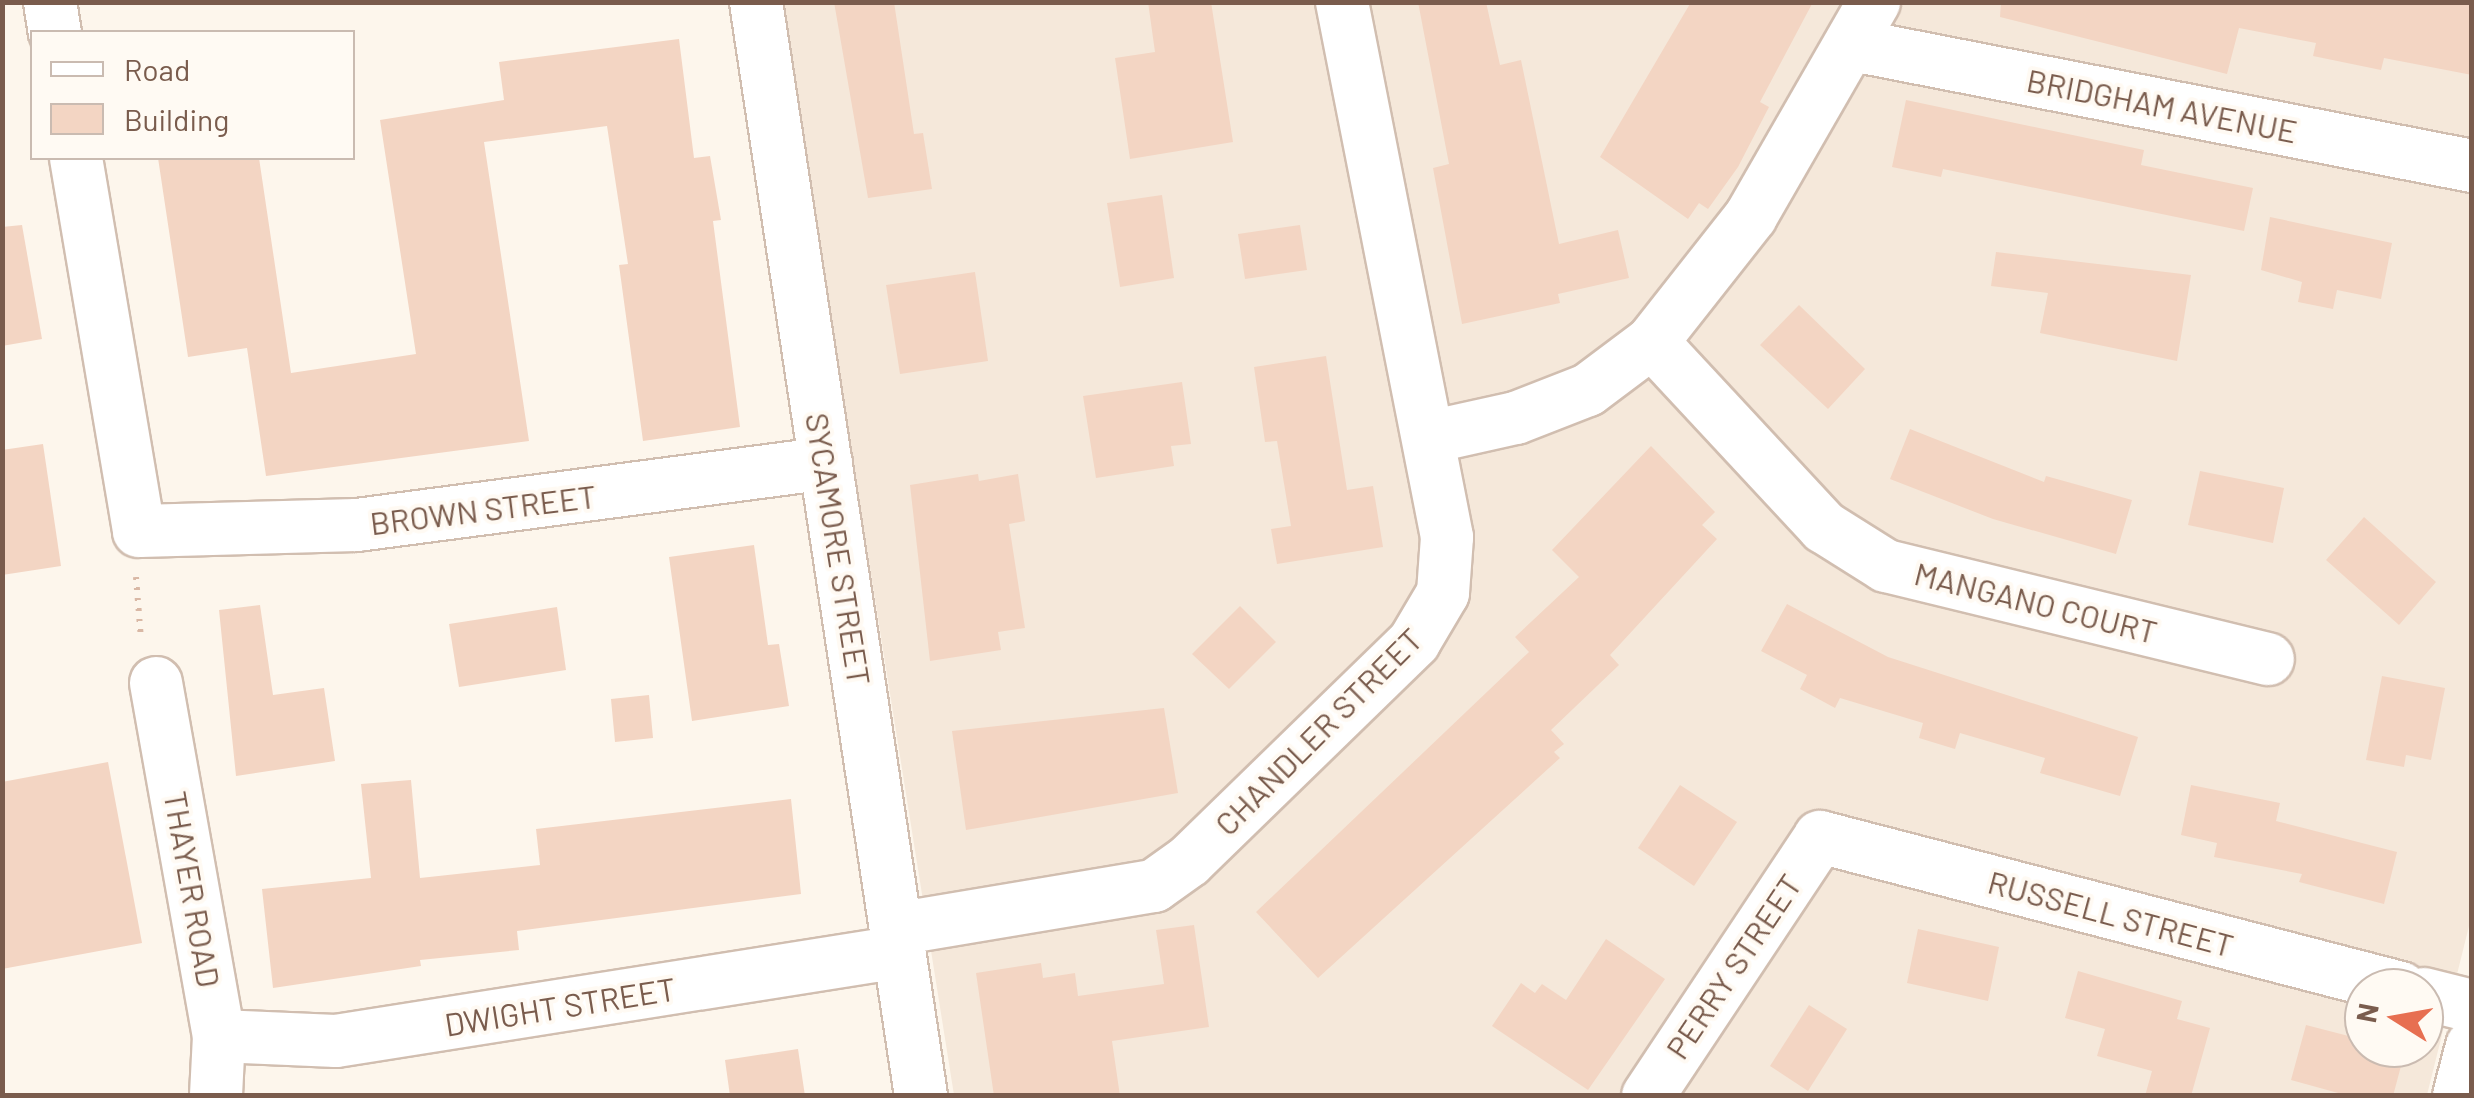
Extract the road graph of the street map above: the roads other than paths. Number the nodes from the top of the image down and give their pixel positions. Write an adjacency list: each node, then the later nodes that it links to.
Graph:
1 (50, 2): 5 (street)
2 (756, 2): 10 (street, SYCAMORE STREET)
3 (1342, 2): 9 (street, CHANDLER STREET)
4 (1864, 24): 7 (street, BRIDGHAM AVENUE); 8 (street)
5 (55, 30)
6 (76, 160): 10 (street, BROWN STREET)
7 (2472, 166)
8 (1652, 342): 9 (street); 11 (street, MANGANO COURT)
9 (1430, 437): 14 (street, CHANDLER STREET)
10 (826, 462): 14 (street, SYCAMORE STREET)
11 (2268, 659)
12 (156, 683): 18 (street, THAYER ROAD)
13 (1820, 837): 15 (street, RUSSELL STREET); 22 (street, PERRY STREET)
14 (898, 940): 18 (street, DWIGHT STREET); 21 (street, SYCAMORE STREET)
15 (2344, 973)
16 (2444, 999): 17 (street)
17 (2472, 1006)
18 (219, 1036): 20 (street, THAYER ROAD)
19 (2472, 1046): 23 (street)
20 (216, 1096)
21 (921, 1096)
22 (1648, 1096)
23 (2459, 1096)

